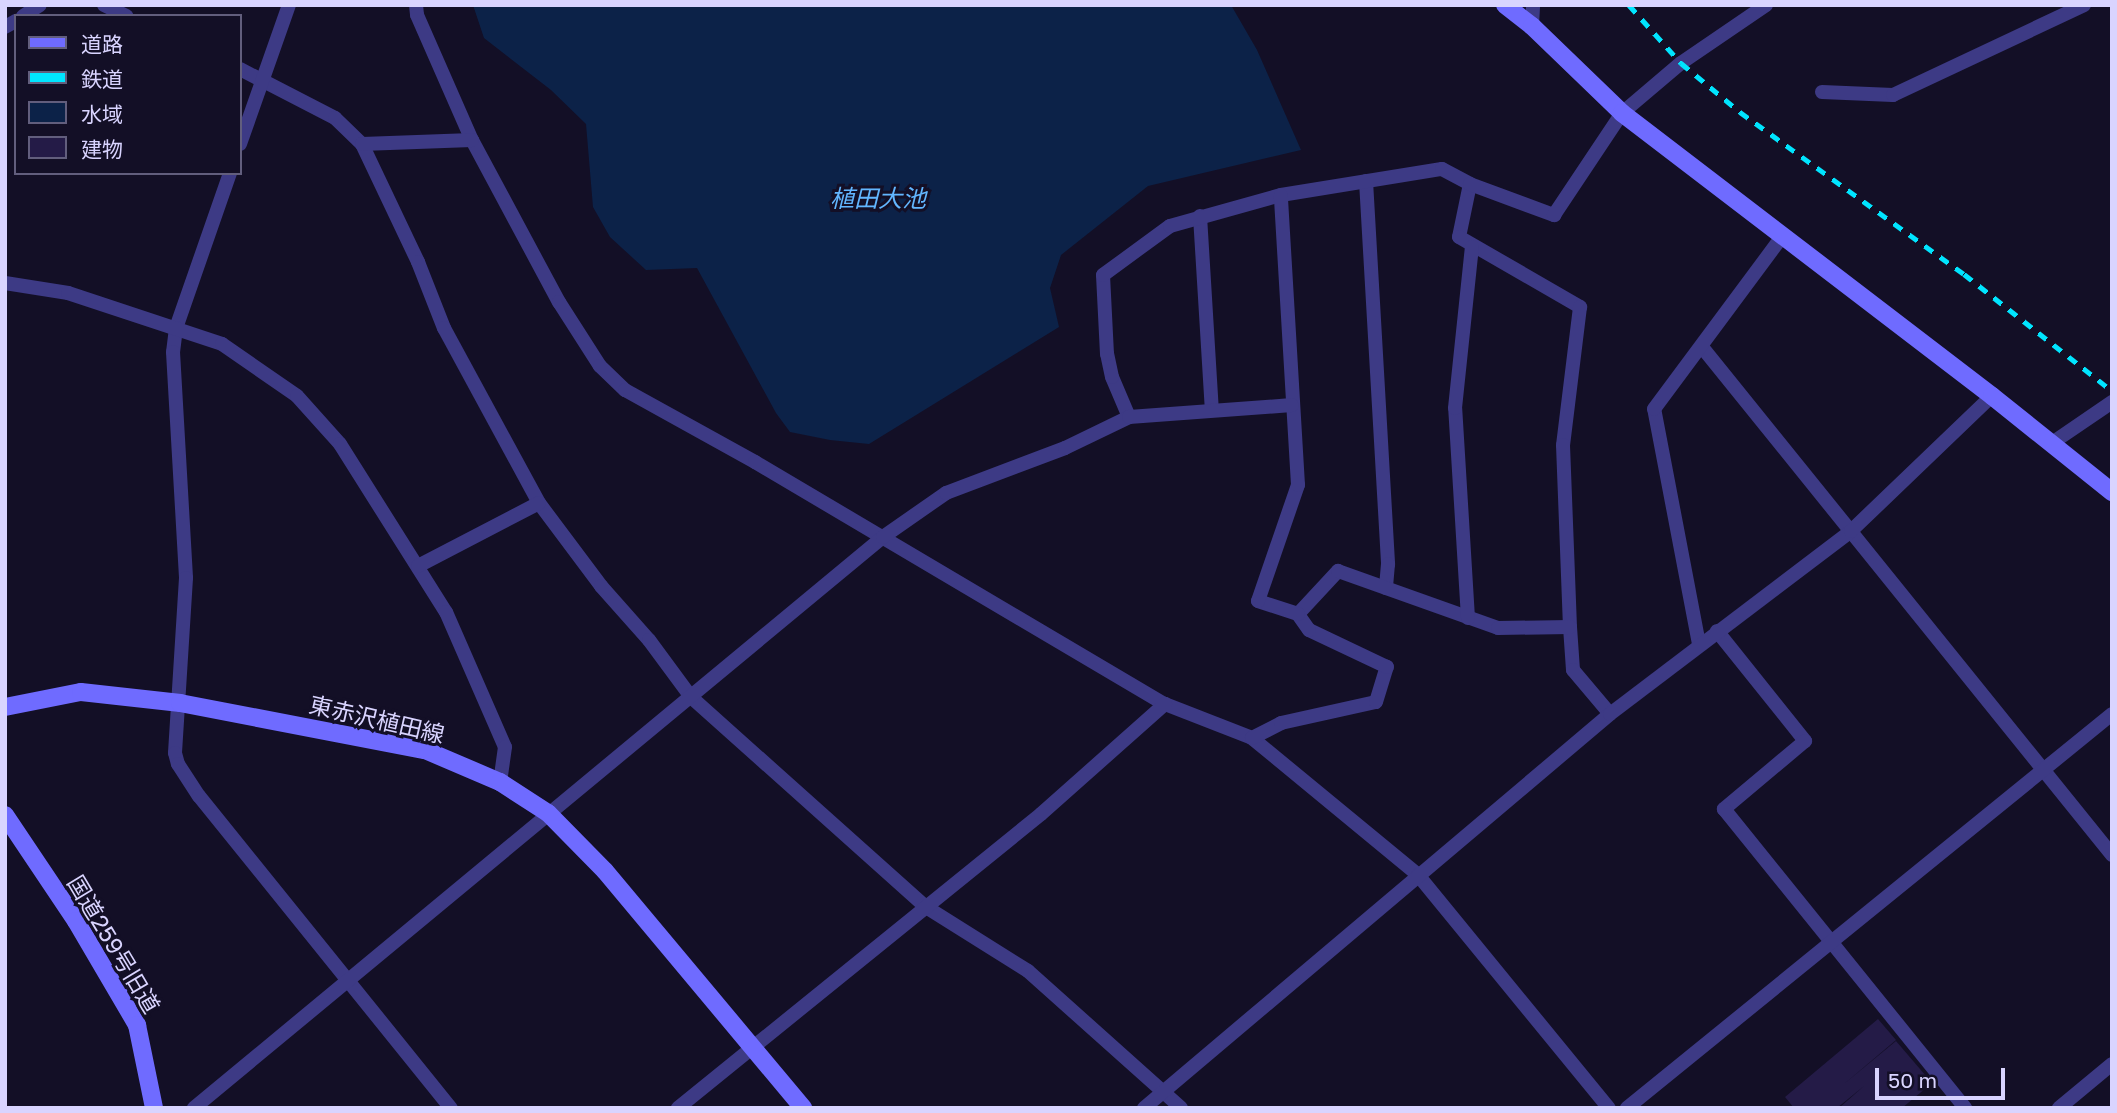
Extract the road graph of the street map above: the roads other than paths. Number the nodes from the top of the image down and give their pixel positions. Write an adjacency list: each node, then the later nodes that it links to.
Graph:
1 (104, 5): 8 (street)
2 (289, 5): 11 (street)
3 (416, 5): 15 (street)
4 (1505, 5): 9 (street)
5 (1532, 5): 9 (street)
6 (1766, 5): 13 (street)
7 (2084, 5): 12 (street)
8 (123, 14)
9 (1532, 26): 13 (street)
10 (242, 70): 11 (street)
11 (261, 82): 14 (street); 16 (street)
12 (1822, 92)
13 (1622, 113): 19 (street); 22 (street)
14 (242, 138)
15 (472, 140): 16 (street); 36 (street)
16 (362, 144): 34 (street)
17 (229, 175): 25 (street)
18 (1366, 181): 19 (street); 20 (street); 38 (street)
19 (1470, 184): 23 (street)
20 (1281, 195): 21 (street); 29 (street)
21 (1200, 216): 30 (street); 31 (street)
22 (1783, 235): 26 (street); 27 (street)
23 (1472, 247): 40 (street); 41 (street)
24 (5, 283): 25 (street)
25 (176, 328): 37 (street); 45 (street)
26 (1702, 347): 35 (street); 43 (street)
27 (1992, 396): 32 (street); 35 (street)
28 (2112, 402): 32 (street)
29 (1292, 405): 30 (street); 39 (street)
30 (1212, 410): 31 (street)
31 (1129, 417): 36 (street)
32 (2052, 443): 33 (street)
33 (2112, 492)
34 (539, 503): 37 (street); 44 (street)
35 (1851, 531): 42 (street); 51 (street)
36 (883, 537): 44 (street); 46 (street)
37 (418, 566): 52 (street)
38 (1386, 587): 39 (street); 40 (street)
39 (1298, 614): 50 (street)
40 (1468, 618): 41 (street)
41 (1570, 627): 48 (street)
42 (1717, 631): 43 (street); 58 (street)
43 (1699, 644): 48 (street)
44 (691, 697): 53 (street); 57 (street)
45 (180, 703): 47 (street, 東赤沢植田線); 52 (street, 東赤沢植田線); 59 (street)
46 (1165, 704): 50 (street); 57 (street)
47 (5, 707)
48 (1610, 714): 56 (street)
49 (2112, 714): 51 (street)
50 (1252, 738): 56 (street)
51 (2043, 771): 55 (street); 58 (street)
52 (499, 782): 53 (street, 東赤沢植田線)
53 (548, 813): 59 (street); 60 (street, 東赤沢植田線)
54 (8, 825): 63 (street, 国道259号旧道)
55 (2112, 855)
56 (1418, 876): 62 (street); 70 (street)
57 (926, 907): 60 (street); 62 (street)
58 (1831, 941): 71 (street); 72 (street)
59 (346, 979): 64 (street); 65 (street)
60 (752, 1046): 66 (street); 67 (street, 東赤沢植田線)
61 (2112, 1064): 73 (street)
62 (1164, 1092): 68 (street); 69 (street)
63 (154, 1108)
64 (194, 1108)
65 (451, 1108)
66 (678, 1108)
67 (803, 1108)
68 (1144, 1108)
69 (1181, 1108)
70 (1609, 1108)
71 (1627, 1108)
72 (1965, 1108)
73 (2059, 1108)

